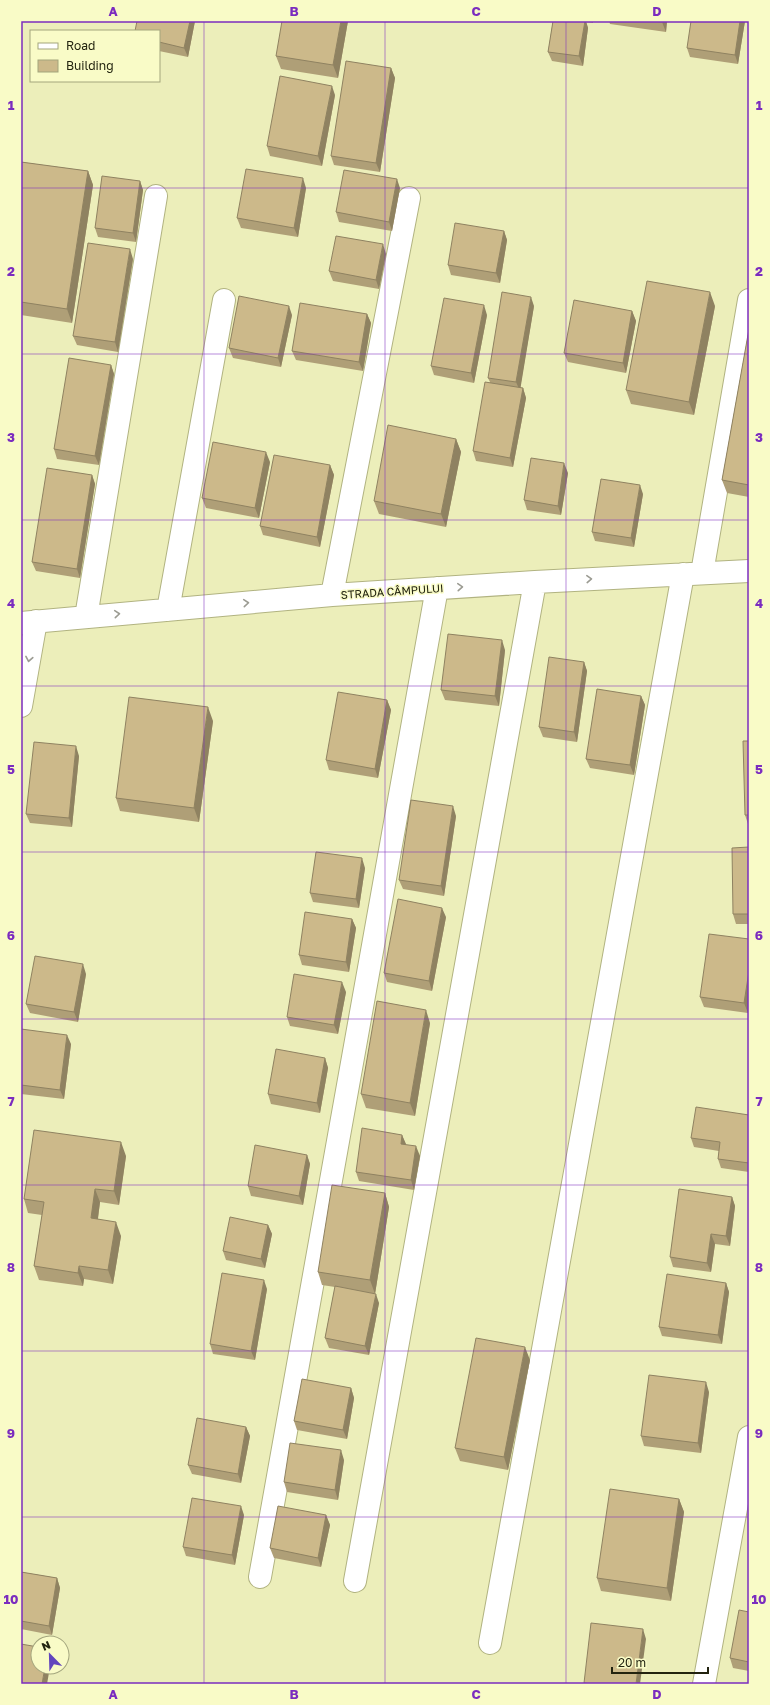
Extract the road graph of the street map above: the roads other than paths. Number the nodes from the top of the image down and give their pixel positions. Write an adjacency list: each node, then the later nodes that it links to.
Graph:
1 (156, 196): 11 (street)
2 (409, 198): 9 (street)
3 (224, 300): 10 (street)
4 (749, 300): 6 (street)
5 (749, 571): 6 (street, STRADA CÂMPULUI)
6 (693, 574): 7 (street, STRADA CÂMPULUI, one-way to 6); 17 (street)
7 (535, 582): 8 (street, STRADA CÂMPULUI, one-way to 7); 16 (street)
8 (436, 588): 9 (street, STRADA CÂMPULUI); 15 (street)
9 (332, 595): 10 (street, STRADA CÂMPULUI, one-way to 9)
10 (168, 610): 11 (street, STRADA CÂMPULUI, one-way to 10)
11 (86, 617): 12 (street, STRADA CÂMPULUI)
12 (28, 622): 13 (street, one-way to 13)
13 (21, 706)
14 (749, 1437): 18 (street)
15 (260, 1578)
16 (355, 1581)
17 (490, 1643)
18 (704, 1684)

